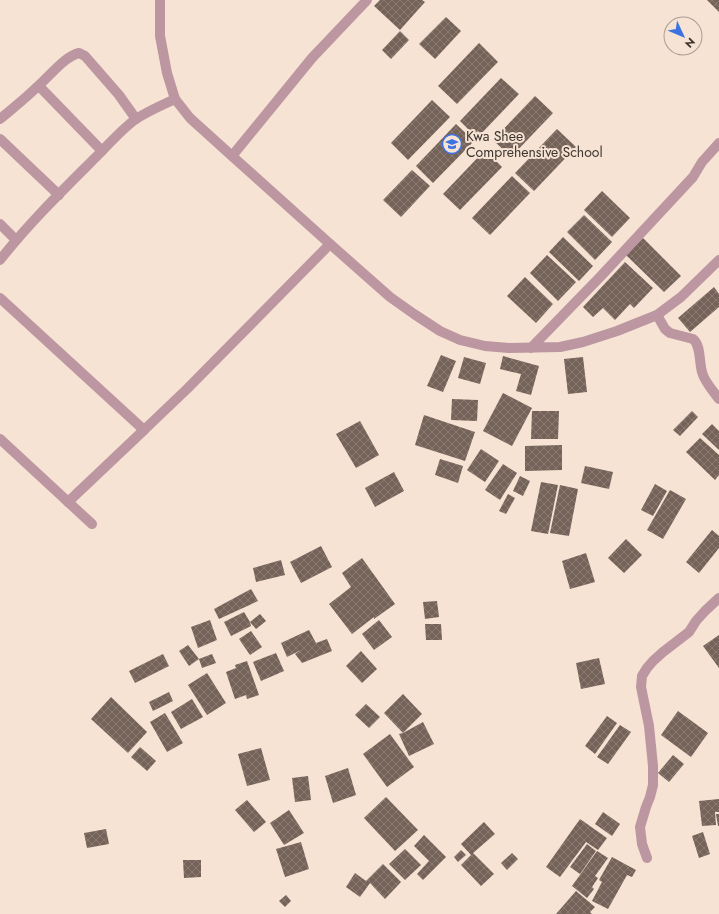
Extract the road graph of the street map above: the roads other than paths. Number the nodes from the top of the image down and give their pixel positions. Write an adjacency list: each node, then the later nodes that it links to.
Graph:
1 (160, 0): 4 (street)
2 (367, 0): 10 (street)
3 (39, 86): 5 (street); 6 (street); 9 (street)
4 (174, 100): 6 (street); 10 (street)
5 (0, 119)
6 (136, 119): 9 (street)
7 (0, 139): 11 (street)
8 (719, 143): 19 (street)
9 (102, 151): 11 (street)
10 (232, 156): 14 (street)
11 (59, 195): 13 (street)
12 (0, 224): 13 (street)
13 (16, 240): 15 (street)
14 (330, 244): 19 (street); 21 (street)
15 (0, 260)
16 (719, 260): 18 (street)
17 (0, 298): 21 (street)
18 (657, 315): 19 (street); 20 (street)
19 (531, 348)
20 (719, 399)
21 (144, 430): 23 (street)
22 (0, 439): 23 (street)
23 (68, 502): 24 (street)
24 (92, 524)
25 (719, 598): 26 (street)
26 (647, 858)

